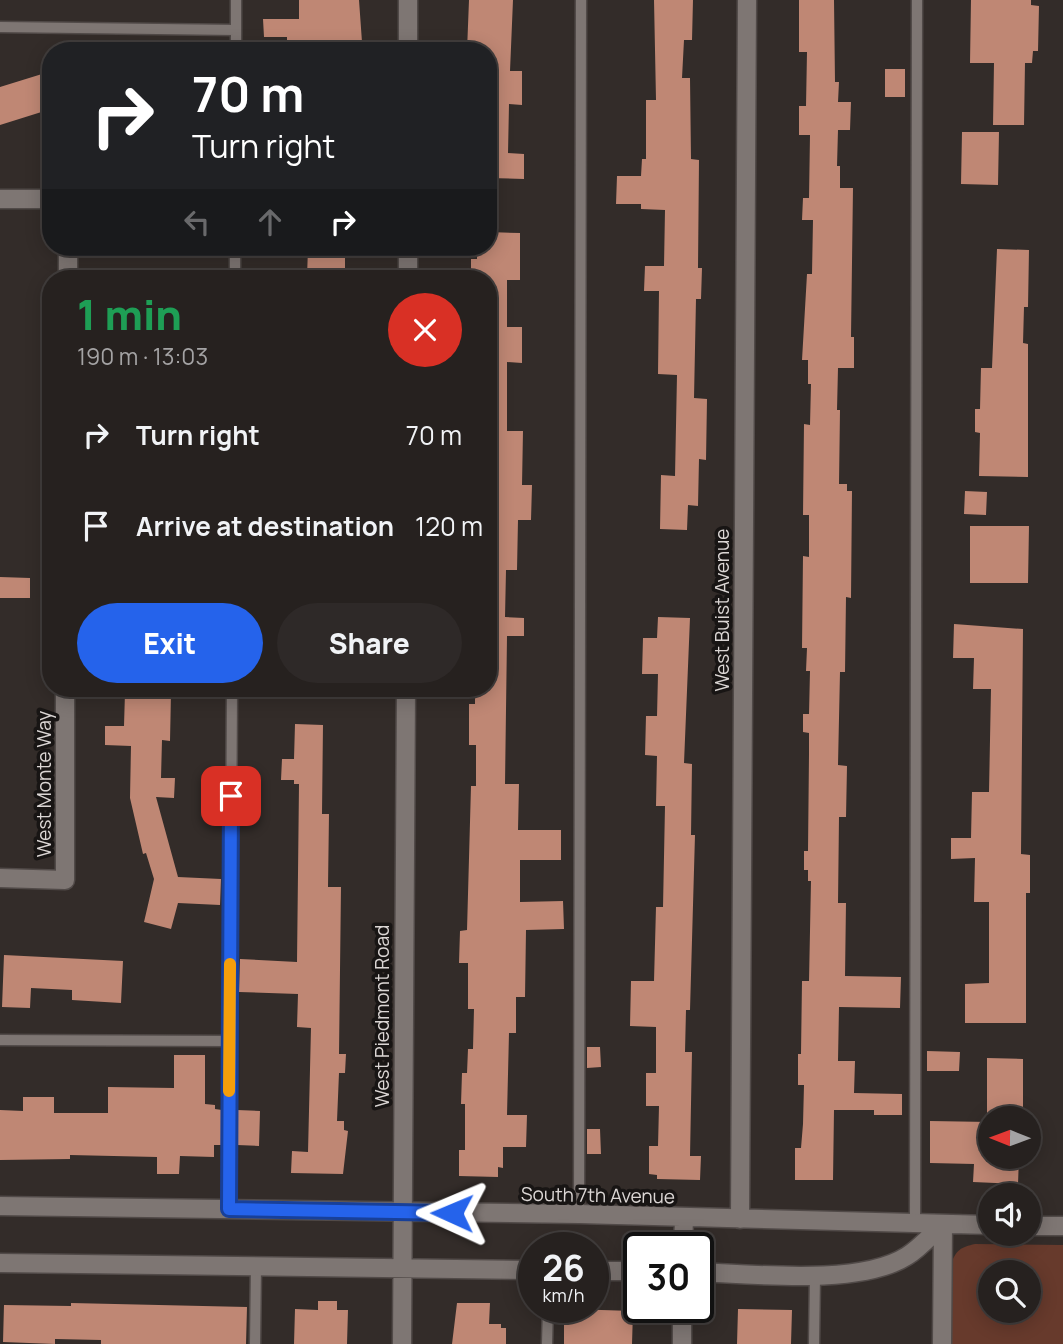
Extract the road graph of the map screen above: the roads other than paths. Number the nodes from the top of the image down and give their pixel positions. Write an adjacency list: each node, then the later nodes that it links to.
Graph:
1 (236, 0): 7 (lane)
2 (408, 0): 9 (street)
3 (581, 0): 21 (lane)
4 (747, 0): 23 (street, West Buist Avenue)
5 (918, 0): 24 (lane)
6 (0, 27): 7 (lane)
7 (236, 30): 8 (lane)
8 (236, 42)
9 (408, 42)
10 (0, 199): 11 (street)
11 (42, 199)
12 (65, 697): 15 (street, West Monte Way)
13 (232, 697): 17 (lane)
14 (406, 697): 20 (street, West Piedmont Road)
15 (0, 878)
16 (0, 1040): 17 (lane)
17 (229, 1041): 19 (lane)
18 (0, 1206): 19 (street, South 7th Avenue)
19 (229, 1209): 20 (street, South 7th Avenue)
20 (402, 1213): 21 (street, South 7th Avenue); 32 (street, West Piedmont Road)
21 (579, 1214): 22 (street, South 7th Avenue)
22 (684, 1218): 23 (street, South 7th Avenue); 29 (street)
23 (740, 1219): 24 (street, South 7th Avenue)
24 (915, 1223): 25 (street, South 7th Avenue)
25 (943, 1224): 26 (street, South 7th Avenue); 35 (street); 43 (street)
26 (978, 1225)
27 (1041, 1226): 28 (street)
28 (1063, 1226)
29 (684, 1232)
30 (0, 1263): 31 (street)
31 (256, 1265): 32 (street); 38 (lane)
32 (403, 1267): 33 (street); 39 (street, West Piedmont Road)
33 (518, 1269)
34 (714, 1272): 35 (street)
35 (814, 1275): 42 (lane)
36 (548, 1323): 40 (lane)
37 (682, 1323): 41 (street)
38 (255, 1344)
39 (402, 1344)
40 (547, 1344)
41 (682, 1344)
42 (814, 1344)
43 (942, 1344)

